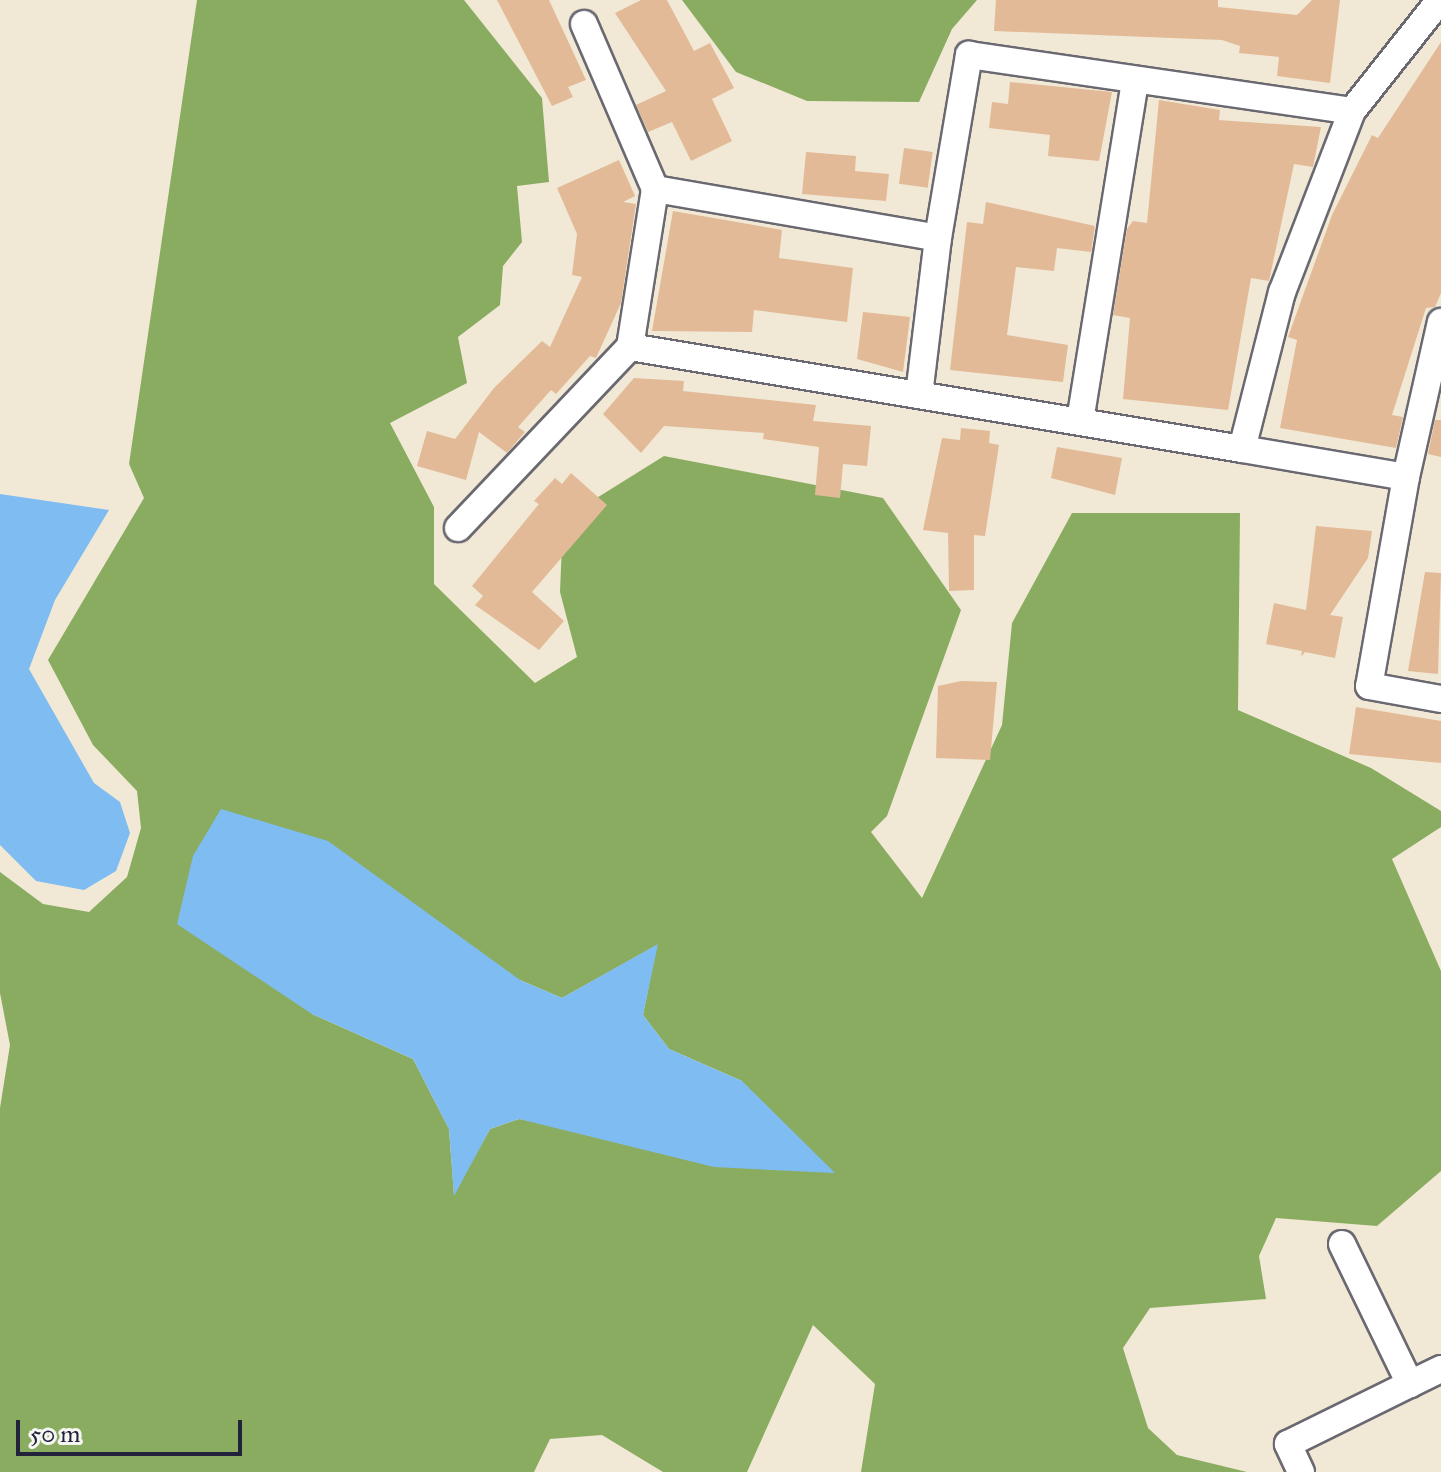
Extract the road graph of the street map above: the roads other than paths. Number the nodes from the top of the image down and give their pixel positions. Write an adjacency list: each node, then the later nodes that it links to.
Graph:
1 (1440, 0): 4 (street)
2 (584, 24): 5 (street)
3 (1135, 80): 4 (street); 6 (street); 10 (street)
4 (1352, 111): 11 (street)
5 (655, 189): 6 (street); 8 (street)
6 (938, 238): 9 (street)
7 (1441, 322): 12 (street)
8 (630, 347): 9 (street); 13 (street)
9 (919, 395): 10 (street)
10 (1080, 421): 11 (street)
11 (1242, 449): 12 (street)
12 (1406, 477): 14 (street)
13 (458, 528)
14 (1441, 699)
15 (1342, 1244): 17 (street)
16 (1441, 1369): 17 (street)
17 (1410, 1384): 18 (street)
18 (1301, 1472)

